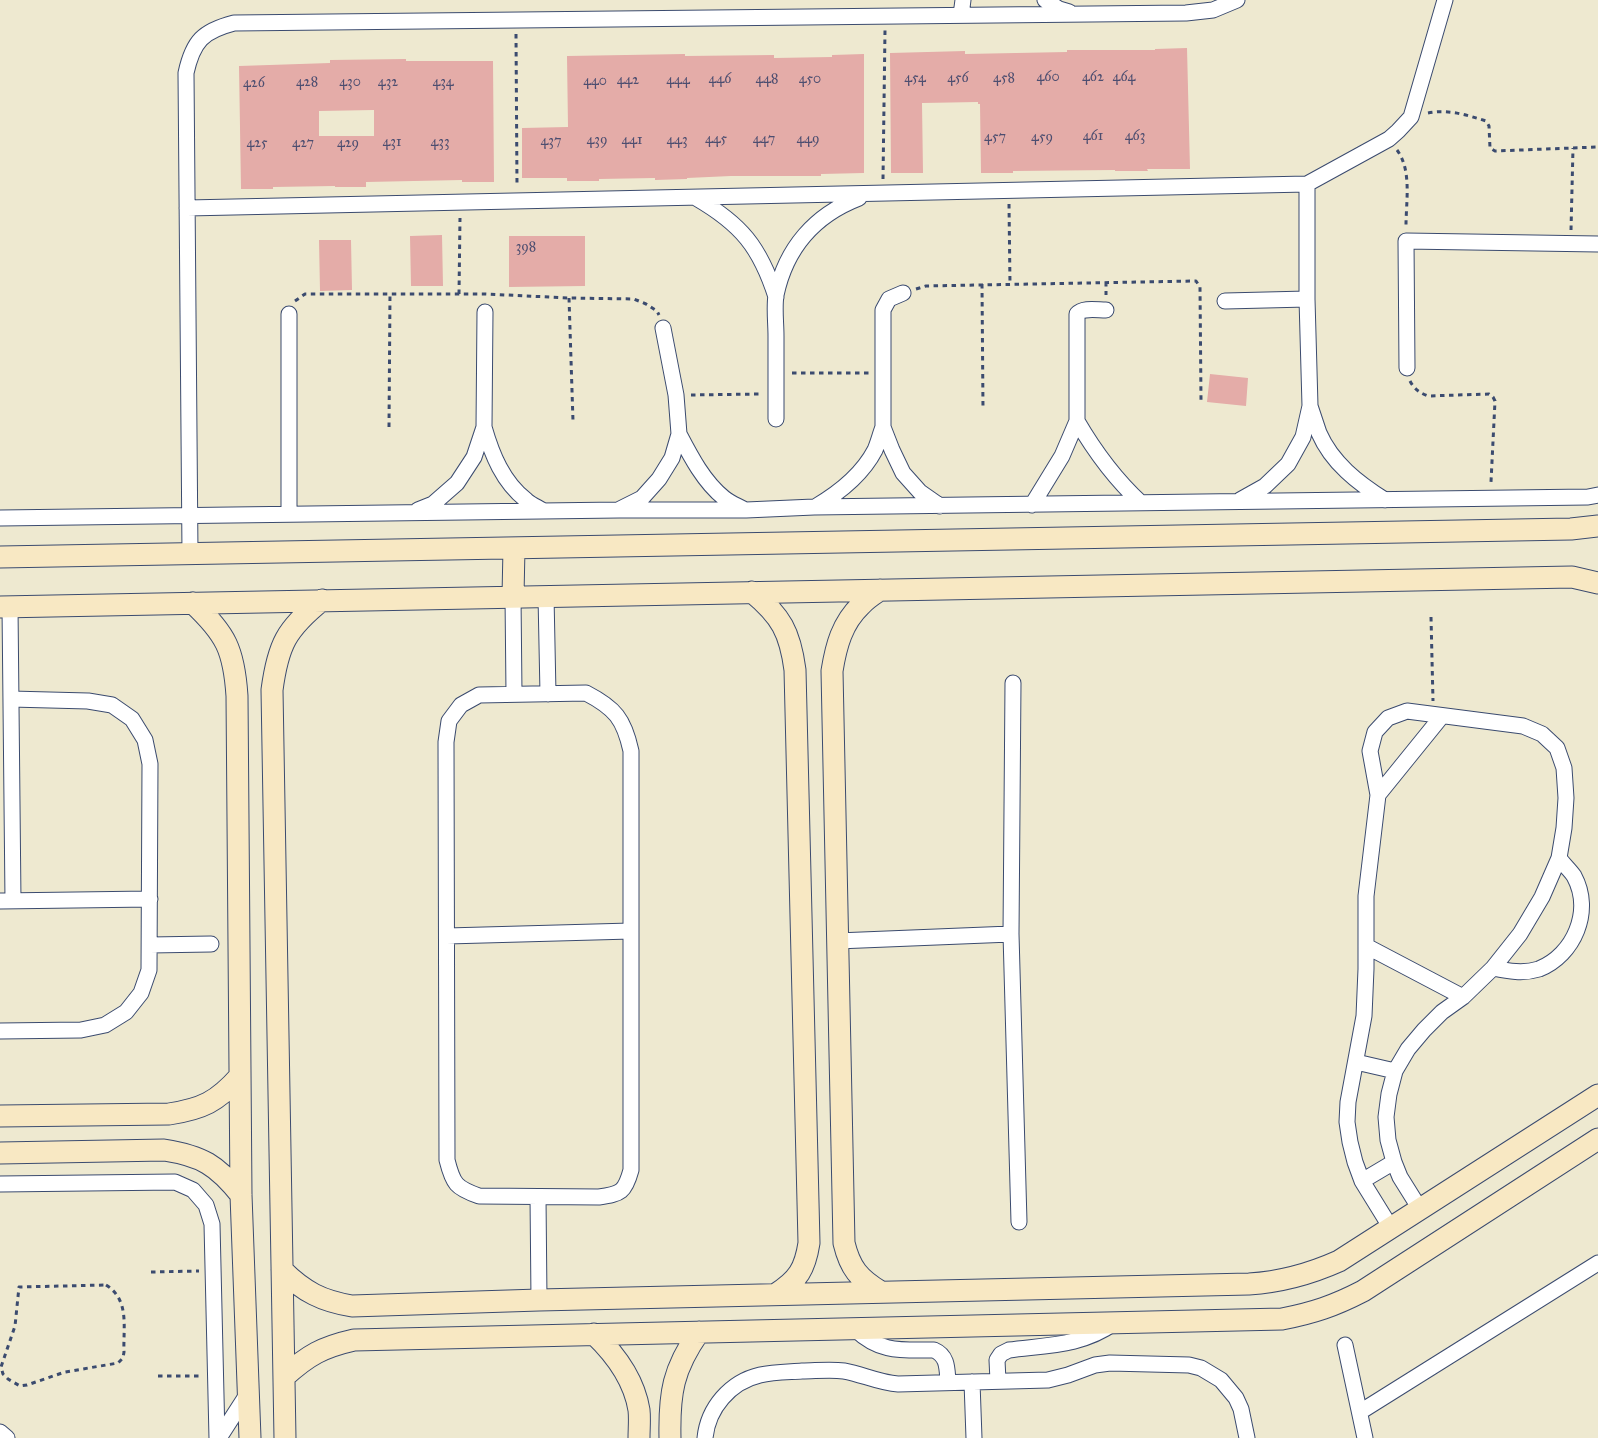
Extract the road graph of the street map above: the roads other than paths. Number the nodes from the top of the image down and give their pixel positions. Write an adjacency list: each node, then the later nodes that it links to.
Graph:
1 (1045, 0): 5 (street)
2 (1237, 0): 5 (street)
3 (1445, 0): 6 (street)
4 (962, 8): 5 (street); 9 (street)
5 (1075, 14)
6 (1307, 184): 7 (street); 13 (street)
7 (876, 193): 8 (street); 12 (street)
8 (694, 197): 9 (street); 12 (street)
9 (187, 208): 38 (street)
10 (1598, 244): 19 (street)
11 (903, 293): 24 (street)
12 (776, 297): 21 (street)
13 (1307, 299): 14 (street); 20 (street)
14 (1225, 301)
15 (1106, 310): 22 (street)
16 (485, 312): 23 (street)
17 (289, 314): 37 (street)
18 (663, 328): 25 (street)
19 (1407, 368)
20 (1310, 406): 27 (street); 28 (street)
21 (776, 419)
22 (1077, 421): 29 (street); 30 (street)
23 (484, 427): 35 (street); 36 (street)
24 (883, 427): 31 (street); 32 (street)
25 (679, 435): 33 (street); 34 (street)
26 (1598, 495): 27 (street)
27 (1385, 500): 28 (street)
28 (1237, 502): 29 (street)
29 (1141, 503): 30 (street)
30 (1032, 505): 31 (street)
31 (940, 506): 32 (street)
32 (814, 507): 34 (street)
33 (619, 510): 34 (street); 35 (street)
34 (746, 510)
35 (544, 511): 36 (street)
36 (413, 513): 37 (street)
37 (289, 514): 38 (street)
38 (190, 516): 39 (street); 42 (street)
39 (0, 518)
40 (1598, 526): 41 (street)
41 (514, 548): 42 (street); 47 (street)
42 (190, 553): 43 (street)
43 (0, 557)
44 (1598, 583): 45 (street)
45 (880, 590): 46 (street); 64 (street)
46 (752, 592): 48 (street); 89 (street)
47 (513, 596): 48 (street); 49 (street); 53 (street)
48 (546, 596): 54 (street)
49 (322, 600): 50 (street); 87 (street)
50 (193, 603): 51 (street); 73 (street)
51 (5, 607): 55 (street)
52 (1012, 683): 62 (street)
53 (514, 694): 54 (street); 63 (street)
54 (548, 694): 61 (street)
55 (11, 699): 59 (street); 60 (street)
56 (1438, 715): 57 (street); 57 (street); 58 (street)
57 (1378, 795): 67 (street)
58 (1559, 858): 68 (street); 68 (street)
59 (150, 899): 60 (street); 66 (street)
60 (6, 901)
61 (631, 931): 63 (street); 82 (street)
62 (1011, 934): 64 (street); 84 (street)
63 (447, 936): 82 (street)
64 (837, 941): 88 (street)
65 (211, 944): 66 (street)
66 (150, 945): 70 (street)
67 (1366, 946): 69 (street); 71 (street)
68 (1493, 968): 69 (street)
69 (1463, 997): 72 (street)
70 (0, 1031)
71 (1356, 1062): 72 (street); 79 (street)
72 (1395, 1071): 78 (street)
73 (240, 1076): 75 (street); 81 (street)
74 (1598, 1095): 83 (street)
75 (0, 1116)
76 (1598, 1140): 91 (street)
77 (0, 1153): 81 (street)
78 (1394, 1162): 79 (street); 83 (street)
79 (1362, 1181): 85 (street)
80 (0, 1184): 104 (street)
81 (241, 1195): 100 (street)
82 (538, 1197): 90 (street)
83 (1420, 1209): 85 (street)
84 (1019, 1222)
85 (1391, 1228): 88 (street)
86 (1598, 1263): 101 (street)
87 (282, 1270): 90 (street); 96 (street)
88 (882, 1292): 89 (street)
89 (776, 1294): 90 (street)
90 (539, 1300)
91 (1114, 1323): 92 (street); 97 (street)
92 (855, 1329): 93 (street); 99 (street)
93 (699, 1332): 94 (street); 108 (street)
94 (594, 1334): 96 (street); 107 (street)
95 (1345, 1345): 101 (street)
96 (284, 1377): 106 (street)
97 (998, 1381): 98 (street); 111 (street)
98 (972, 1382): 99 (street); 110 (street)
99 (948, 1383): 109 (street)
100 (248, 1393): 104 (street); 105 (street)
101 (1360, 1412): 112 (street)
102 (0, 1432): 103 (street)
103 (7, 1438)
104 (218, 1438)
105 (250, 1438)
106 (285, 1438)
107 (639, 1438)
108 (670, 1438)
109 (705, 1438)
110 (974, 1438)
111 (1247, 1438)
112 (1365, 1438)

